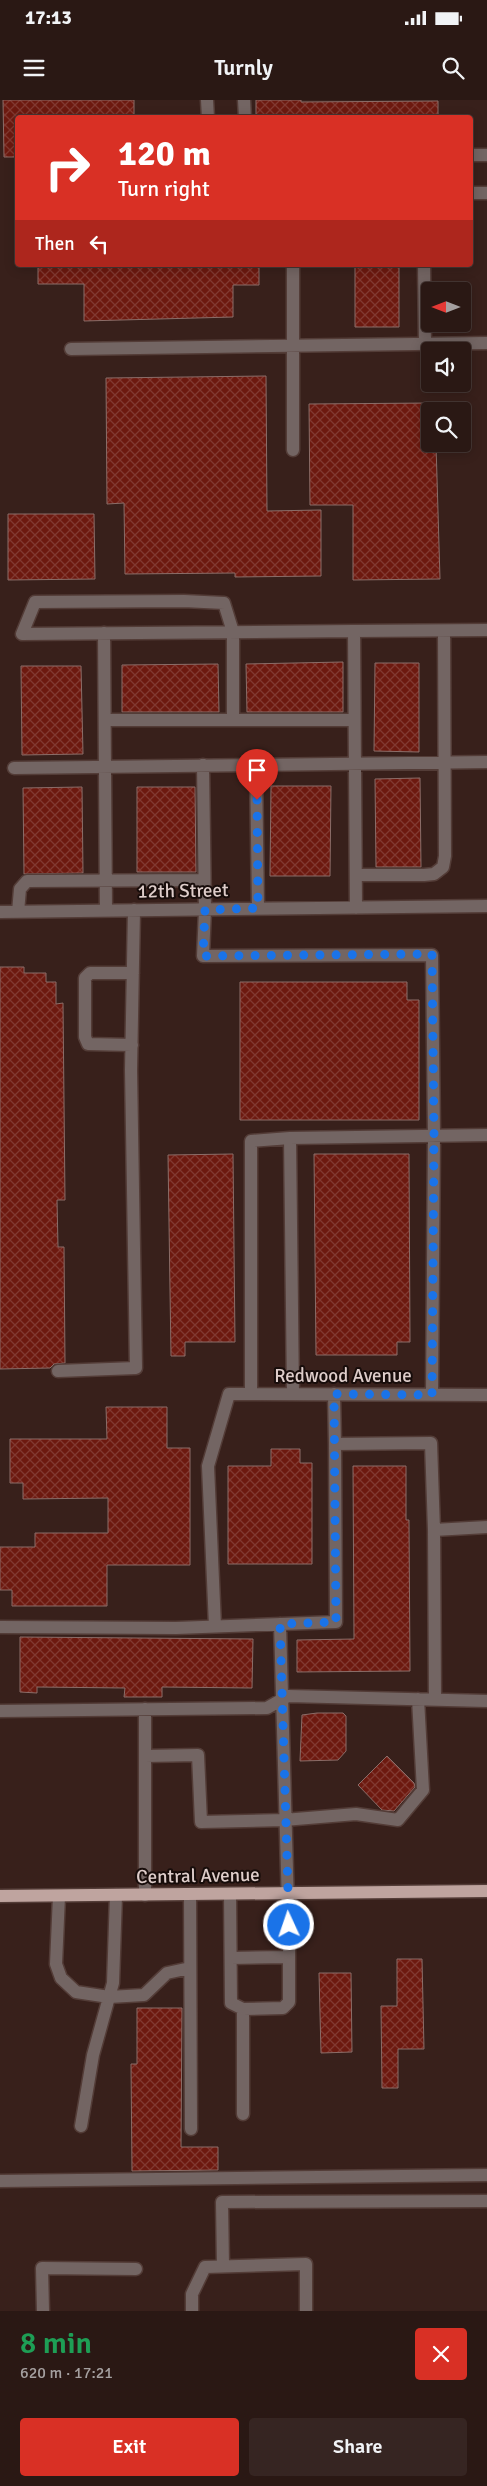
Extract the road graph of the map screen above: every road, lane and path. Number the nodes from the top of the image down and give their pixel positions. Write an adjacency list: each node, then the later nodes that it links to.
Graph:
1 (207, 100): 3 (street)
2 (244, 100): 4 (street)
3 (208, 115)
4 (244, 115)
5 (473, 155): 6 (street)
6 (487, 155)
7 (473, 193): 8 (street)
8 (487, 193)
9 (293, 267): 15 (street)
10 (424, 267): 11 (street)
11 (425, 342)
12 (421, 343): 15 (street)
13 (471, 343): 14 (street)
14 (487, 343)
15 (293, 345): 16 (street); 17 (street)
16 (71, 349)
17 (293, 450)
18 (444, 630): 19 (street); 20 (street); 26 (street)
19 (487, 630)
20 (354, 631): 21 (street); 25 (street)
21 (233, 632): 22 (street); 22 (street); 24 (street)
22 (104, 634): 23 (street)
23 (105, 720): 24 (street); 31 (street)
24 (233, 720): 25 (street)
25 (354, 720): 28 (street)
26 (445, 762): 27 (street); 28 (street); 33 (street)
27 (487, 762)
28 (354, 763): 29 (street); 33 (street)
29 (256, 764): 30 (street); 37 (street)
30 (203, 765): 31 (street); 34 (street)
31 (106, 766): 32 (street); 35 (street)
32 (14, 768)
33 (356, 875): 38 (street)
34 (204, 880): 35 (street); 40 (street)
35 (106, 881): 41 (street); 43 (street)
36 (487, 906): 38 (street, 12th Street)
37 (258, 908): 38 (street, 12th Street); 40 (street, 12th Street)
38 (356, 908)
39 (134, 910): 40 (street, 12th Street); 41 (street, 12th Street); 44 (street)
40 (205, 910): 46 (street)
41 (106, 911): 43 (street, 12th Street)
42 (0, 912): 43 (street, 12th Street)
43 (18, 912)
44 (133, 973): 45 (street); 45 (street)
45 (132, 1045): 49 (street)
46 (434, 1135): 47 (street); 48 (street); 53 (street)
47 (487, 1135)
48 (290, 1138): 50 (street); 51 (street)
49 (58, 1371)
50 (251, 1394): 51 (street, Redwood Avenue); 59 (street, Redwood Avenue)
51 (293, 1394): 52 (street, Redwood Avenue)
52 (334, 1394): 53 (street, Redwood Avenue); 55 (street)
53 (432, 1395): 54 (street, Redwood Avenue)
54 (487, 1395)
55 (335, 1444): 57 (street); 58 (street)
56 (487, 1527): 57 (street)
57 (434, 1530): 63 (street)
58 (280, 1624): 59 (street); 61 (street)
59 (215, 1626): 60 (street)
60 (0, 1627)
61 (283, 1699): 62 (street); 65 (street); 68 (street)
62 (418, 1699): 63 (street); 68 (street)
63 (435, 1700): 64 (street)
64 (487, 1701)
65 (145, 1709): 66 (street); 67 (street)
66 (0, 1711)
67 (145, 1756): 68 (street); 74 (street)
68 (284, 1820): 72 (street)
69 (487, 1891): 72 (main road, Central Avenue)
70 (190, 1894): 71 (main road, Central Avenue); 74 (main road, Central Avenue); 79 (street)
71 (230, 1894): 72 (main road, Central Avenue); 78 (street)
72 (287, 1894): 77 (street)
73 (116, 1895): 74 (main road, Central Avenue); 76 (main road, Central Avenue); 80 (street)
74 (145, 1895)
75 (0, 1896): 76 (main road, Central Avenue)
76 (59, 1896): 80 (street)
77 (290, 1957): 78 (street); 81 (street)
78 (231, 1958): 81 (street)
79 (190, 1968): 80 (street); 84 (street)
80 (108, 1997): 83 (street)
81 (243, 2009): 82 (street)
82 (243, 2114)
83 (81, 2126)
84 (191, 2129)
85 (487, 2175): 86 (street)
86 (0, 2181)
87 (487, 2201): 88 (street)
88 (223, 2266): 91 (street); 92 (street)
89 (136, 2269): 90 (street)
90 (43, 2311)
91 (192, 2311)
92 (306, 2311)

